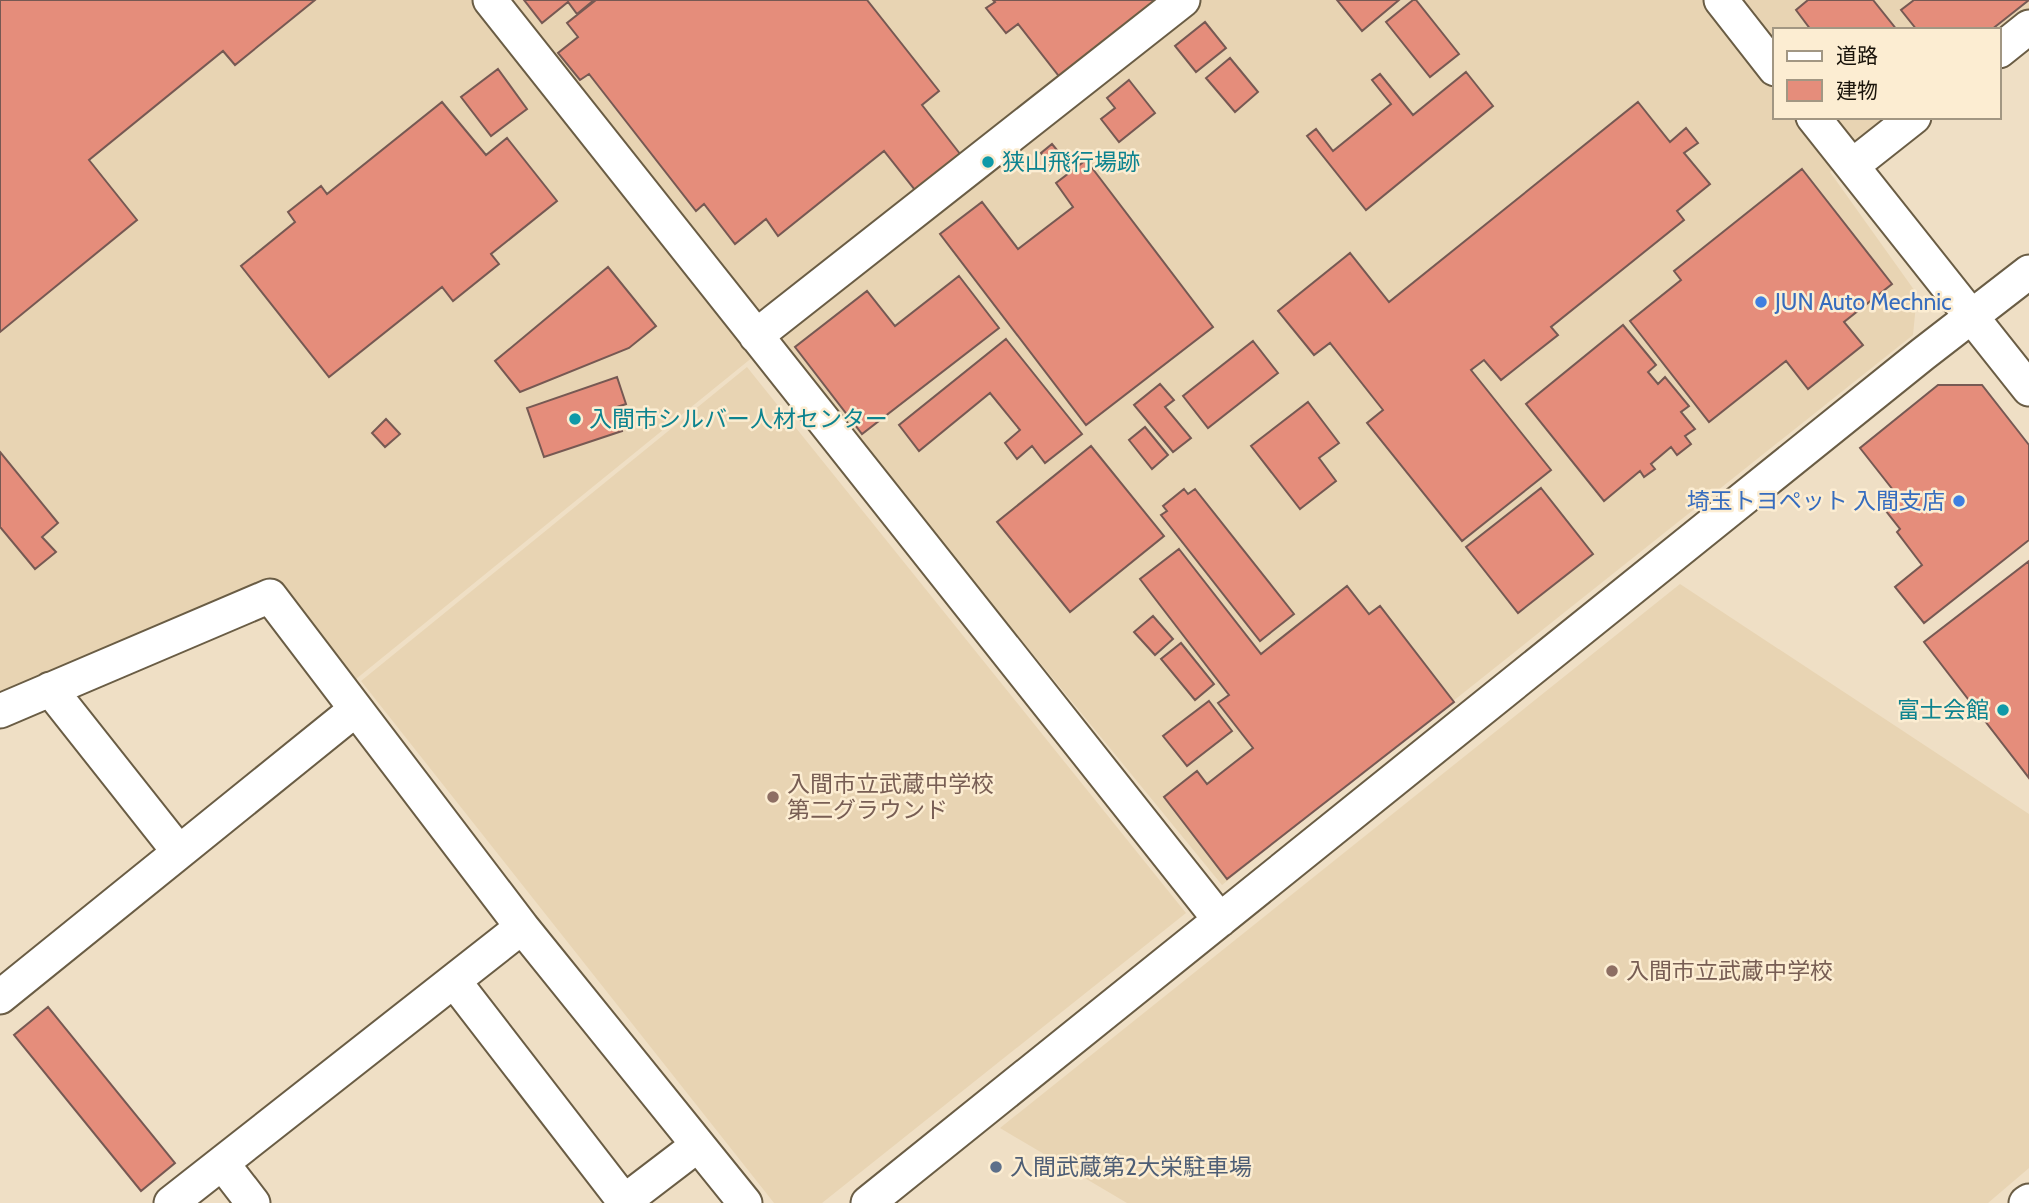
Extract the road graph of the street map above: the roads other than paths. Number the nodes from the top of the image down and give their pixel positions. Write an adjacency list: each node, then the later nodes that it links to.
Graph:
1 (490, 0): 12 (street)
2 (1183, 0): 12 (street)
3 (1721, 0): 6 (street)
4 (2029, 27): 5 (street)
5 (2001, 49)
6 (1773, 66)
7 (1815, 119): 9 (street)
8 (1911, 119): 9 (street)
9 (1852, 166): 11 (street)
10 (2029, 272): 11 (street)
11 (1972, 316): 13 (street); 18 (street)
12 (756, 336): 18 (street)
13 (2029, 388)
14 (50, 689): 15 (street); 16 (street); 17 (street)
15 (0, 710)
16 (355, 710): 17 (street); 19 (street)
17 (179, 852): 21 (street)
18 (1220, 920): 28 (street)
19 (522, 927): 20 (street); 22 (street)
20 (454, 981): 23 (street); 24 (street)
21 (0, 997)
22 (698, 1144): 24 (street); 27 (street)
23 (222, 1163): 25 (street); 26 (street)
24 (623, 1202)
25 (171, 1203)
26 (253, 1203)
27 (746, 1203)
28 (868, 1203)

